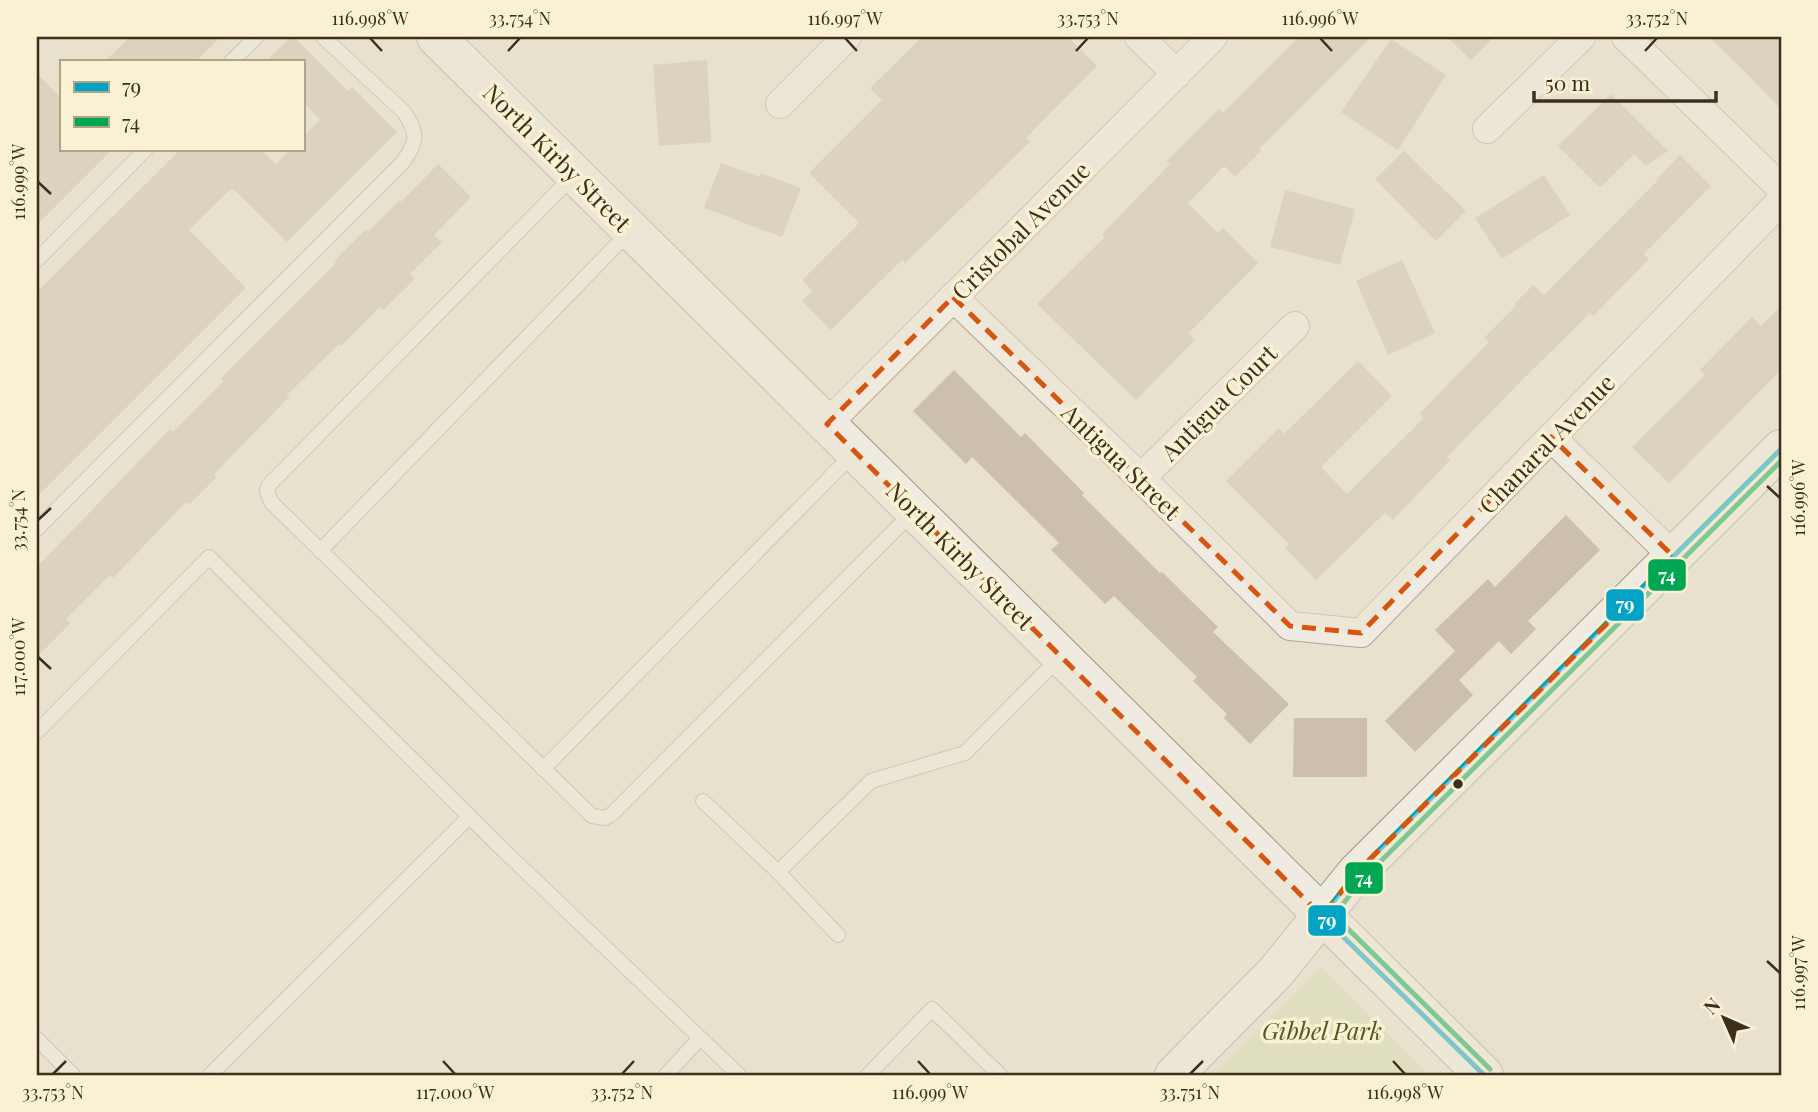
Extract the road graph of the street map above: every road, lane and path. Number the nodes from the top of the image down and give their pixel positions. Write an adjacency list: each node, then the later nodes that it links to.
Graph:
1 (256, 37): 9 (lane)
2 (323, 37): 27 (lane)
3 (436, 37): 14 (street, North Kirby Street)
4 (847, 37): 11 (street)
5 (1139, 37): 10 (street)
6 (1213, 37): 10 (street, Cristobal Avenue)
7 (1581, 37): 12 (street)
8 (1626, 37): 15 (street)
9 (233, 60)
10 (1177, 74): 19 (street, Cristobal Avenue)
11 (780, 104)
12 (1487, 129)
13 (145, 150): 18 (lane)
14 (575, 174): 17 (street, North Kirby Street); 28 (lane)
15 (1781, 188)
16 (1781, 201): 22 (street, Chanaral Avenue)
17 (631, 230): 21 (street, North Kirby Street); 28 (lane)
18 (37, 260)
19 (953, 297): 21 (street, Cristobal Avenue); 25 (street, Antigua Street)
20 (1295, 326): 25 (street, Antigua Court)
21 (827, 424): 24 (street, North Kirby Street)
22 (1551, 438): 29 (street); 30 (street, Chanaral Avenue)
23 (1781, 449): 29 (street)
24 (855, 452): 26 (street, North Kirby Street); 33 (lane)
25 (1142, 478): 30 (street, Antigua Street)
26 (915, 510): 31 (street, North Kirby Street); 33 (lane)
27 (37, 529)
28 (320, 551): 33 (lane)
29 (1674, 557): 37 (street)
30 (1290, 626)
31 (1062, 656): 36 (lane); 37 (street, North Kirby Street)
32 (37, 732): 35 (lane)
33 (543, 769)
34 (703, 801): 36 (lane)
35 (470, 816): 39 (lane); 42 (lane)
36 (778, 873): 38 (lane)
37 (1322, 916): 47 (street); 48 (street, North Kirby Street)
38 (838, 935)
39 (700, 1038): 43 (lane); 44 (lane)
40 (37, 1039): 41 (lane)
41 (73, 1075)
42 (210, 1075)
43 (666, 1075)
44 (739, 1075)
45 (868, 1075): 46 (lane)
46 (1000, 1075)
47 (1174, 1075)
48 (1484, 1075)

